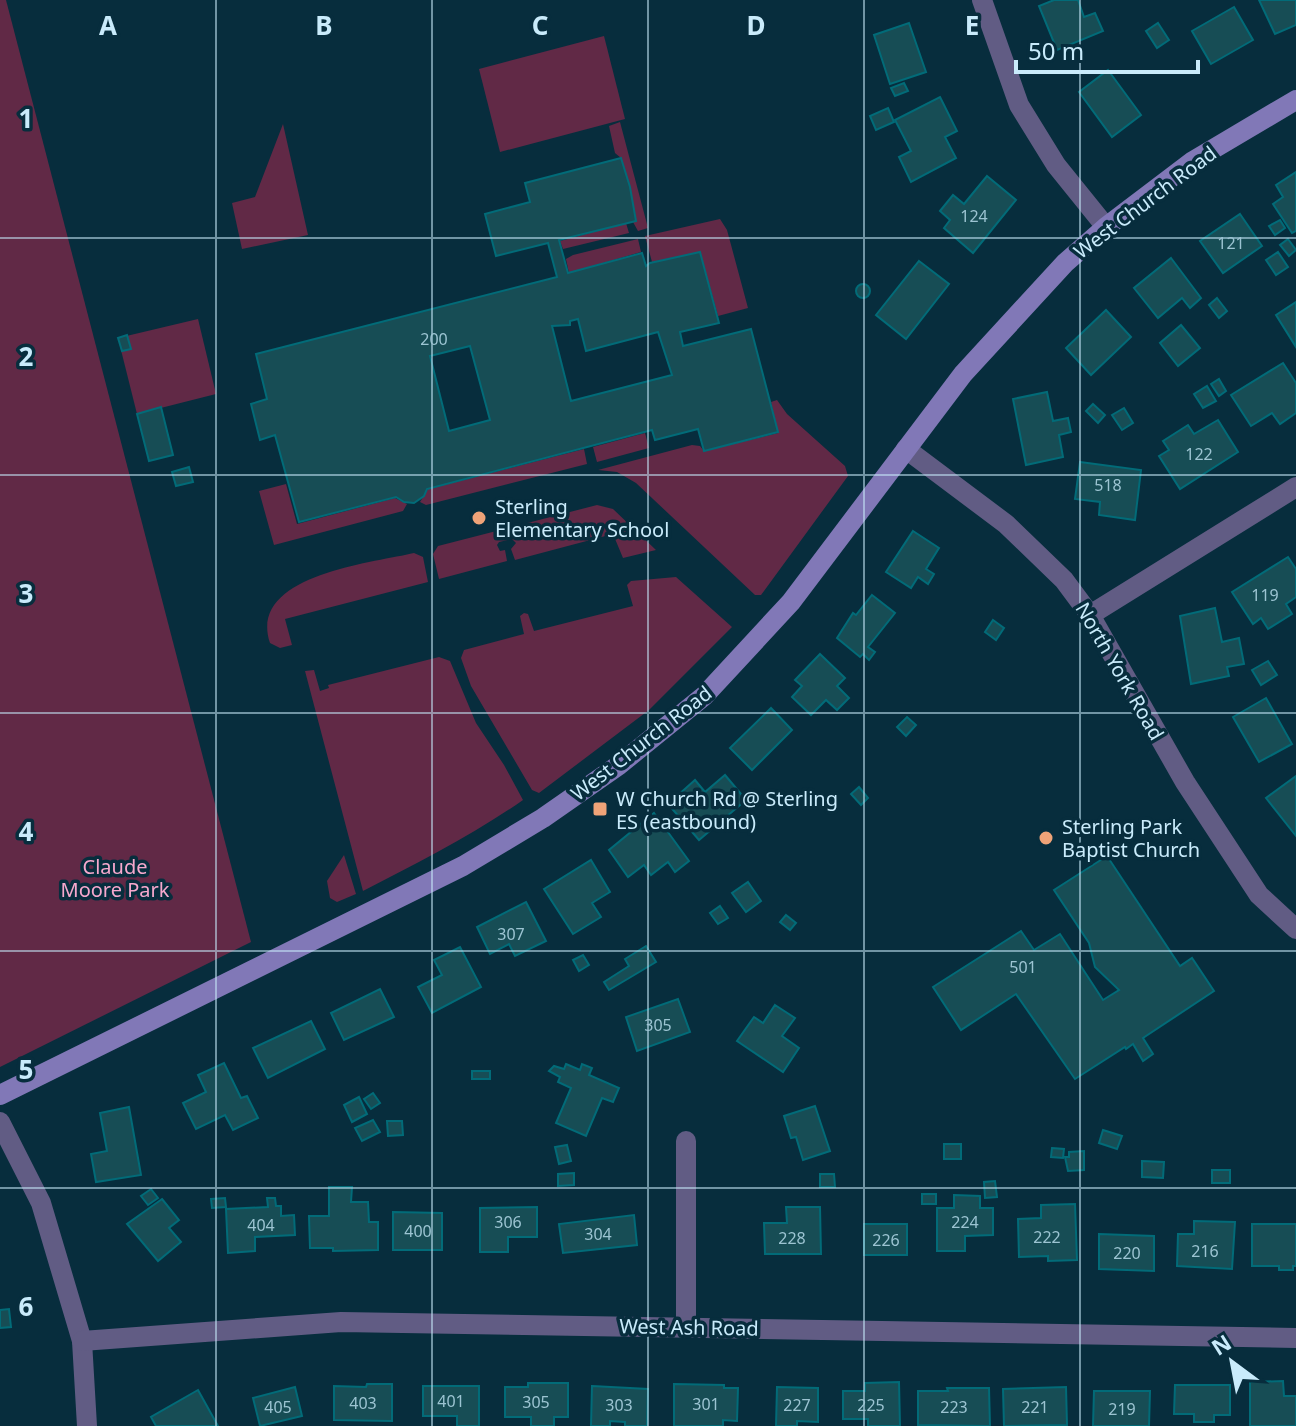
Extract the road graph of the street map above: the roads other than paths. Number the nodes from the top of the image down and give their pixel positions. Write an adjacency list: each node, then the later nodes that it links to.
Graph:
1 (982, 0): 3 (street)
2 (1296, 100): 3 (main road, West Church Road)
3 (1106, 227): 4 (main road, West Church Road)
4 (906, 449): 6 (street, North York Road); 8 (main road, West Church Road)
5 (1296, 487): 6 (street)
6 (1090, 615): 7 (street, North York Road)
7 (1296, 929)
8 (0, 1095)
9 (0, 1122): 13 (street)
10 (686, 1141): 11 (street)
11 (686, 1326): 12 (street, West Ash Road); 13 (street, West Ash Road)
12 (1296, 1338)
13 (82, 1341): 14 (street)
14 (87, 1426)

